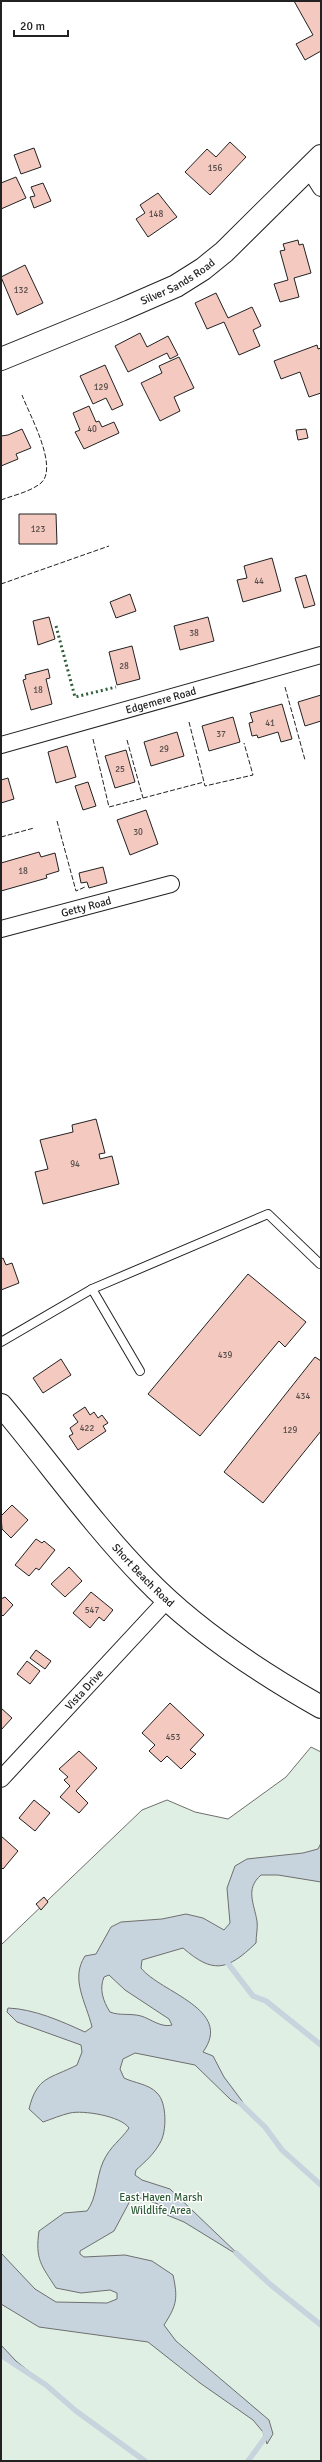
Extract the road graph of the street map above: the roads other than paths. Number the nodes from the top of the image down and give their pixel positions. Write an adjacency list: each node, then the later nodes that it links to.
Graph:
1 (315, 162): 2 (street); 3 (main road, Silver Sands Road)
2 (321, 188)
3 (1, 359)
4 (321, 655): 5 (street, Edgemere Road)
5 (1, 745)
6 (171, 884): 7 (street, Getty Road)
7 (1, 929)
8 (320, 1264): 9 (lane)
9 (92, 1289): 10 (lane); 11 (lane)
10 (1, 1342)
11 (140, 1371)
12 (1, 1405): 13 (main road, Short Beach Road)
13 (168, 1599): 14 (main road, Short Beach Road); 15 (street, Vista Drive)
14 (321, 1707)
15 (1, 1779)

